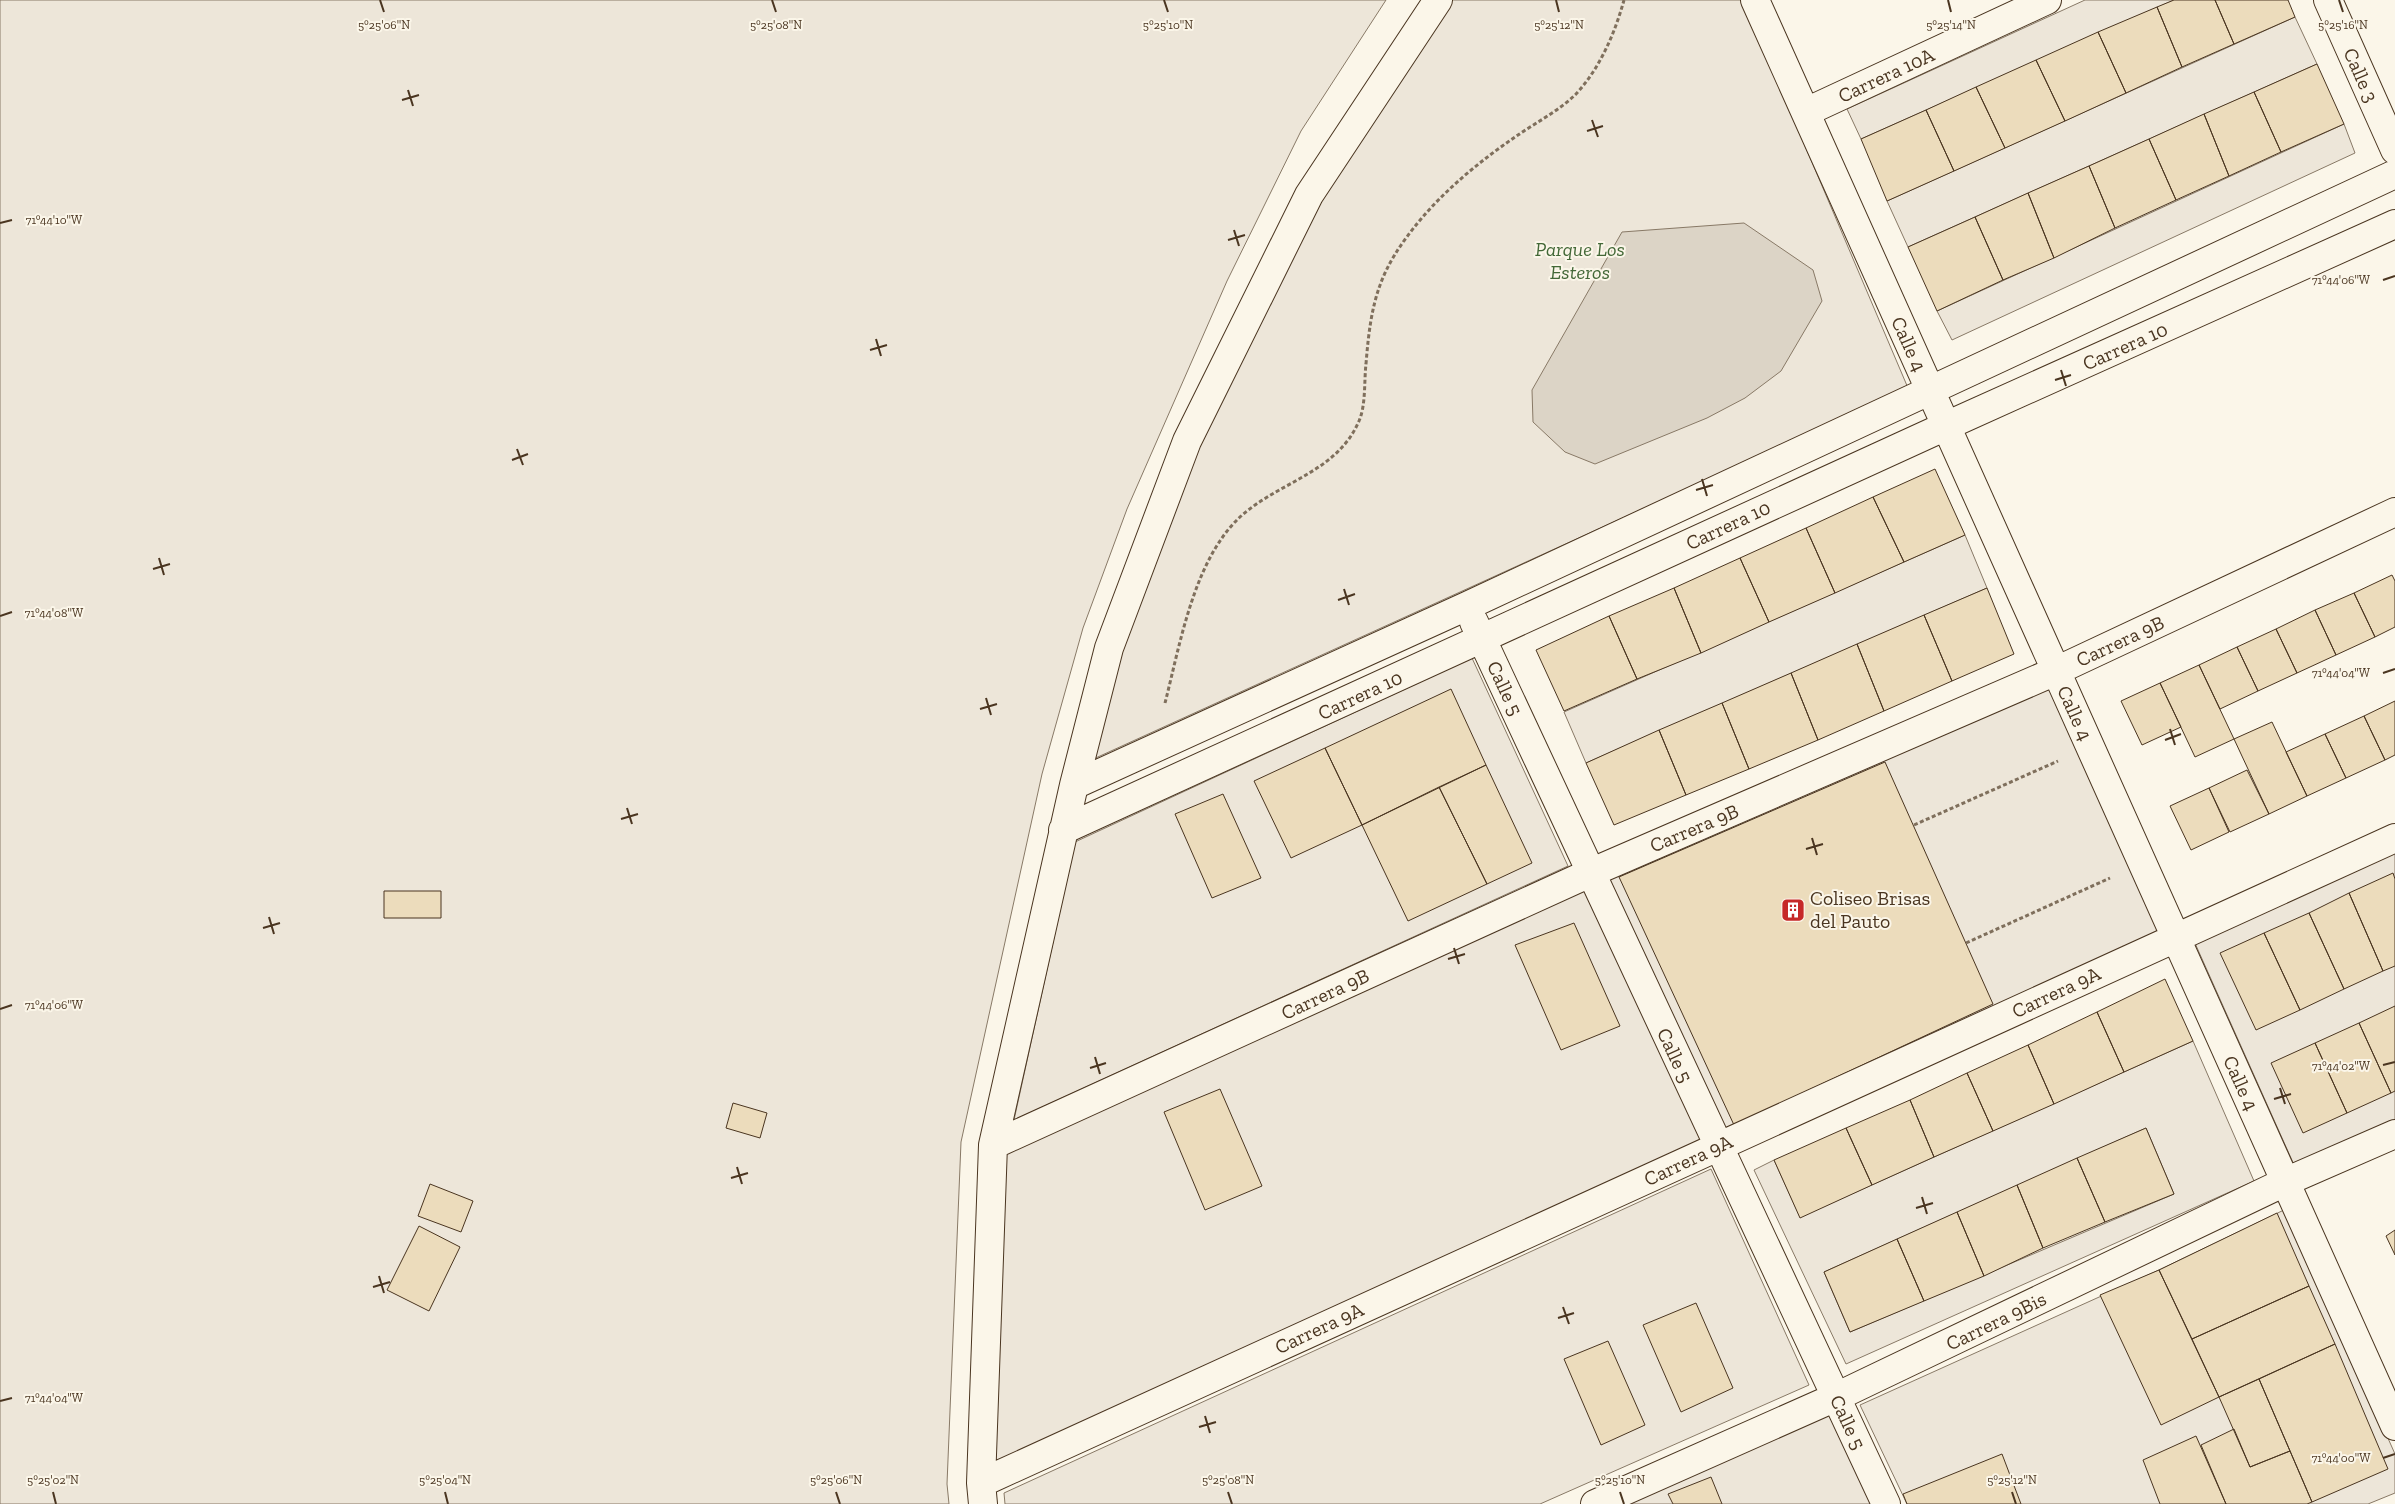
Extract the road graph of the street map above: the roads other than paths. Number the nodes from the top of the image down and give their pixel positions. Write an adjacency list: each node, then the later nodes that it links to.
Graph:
1 (1438, 0): 15 (street)
2 (1755, 0): 5 (street, Calle 4)
3 (2047, 0): 5 (street, Carrera 10A)
4 (2328, 0): 6 (street, Calle 3)
5 (1806, 112): 9 (street, Calle 4)
6 (2395, 150)
7 (2395, 174): 9 (street, Carrera 10)
8 (2395, 224): 10 (street, Carrera 10)
9 (1930, 390): 10 (street, Calle 4); 12 (street, Carrera 10)
10 (1946, 426): 13 (street, Carrera 10); 14 (street, Calle 4)
11 (2395, 512): 14 (street, Carrera 9B)
12 (1466, 606): 13 (street, Calle 5); 15 (street, Carrera 10)
13 (1482, 638): 16 (street, Carrera 10); 18 (street, Calle 5)
14 (2056, 671): 18 (street, Carrera 9B); 19 (street, Calle 4)
15 (1074, 785): 16 (street)
16 (1063, 830): 21 (street)
17 (2395, 838): 19 (street, Carrera 9A)
18 (1590, 873): 21 (street, Carrera 9B); 22 (street, Calle 5)
19 (2176, 937): 22 (street, Carrera 9A); 23 (street, Calle 4)
20 (2395, 1134): 23 (street, Carrera 9Bis)
21 (993, 1145): 26 (street)
22 (1718, 1146): 24 (street, Calle 5); 26 (street, Carrera 9A)
23 (2285, 1182): 24 (street, Carrera 9Bis); 25 (street, Calle 4)
24 (1836, 1397): 27 (street, Carrera 9Bis); 28 (street, Calle 5)
25 (2395, 1426)
26 (982, 1493)
27 (1595, 1504)
28 (1886, 1504)

